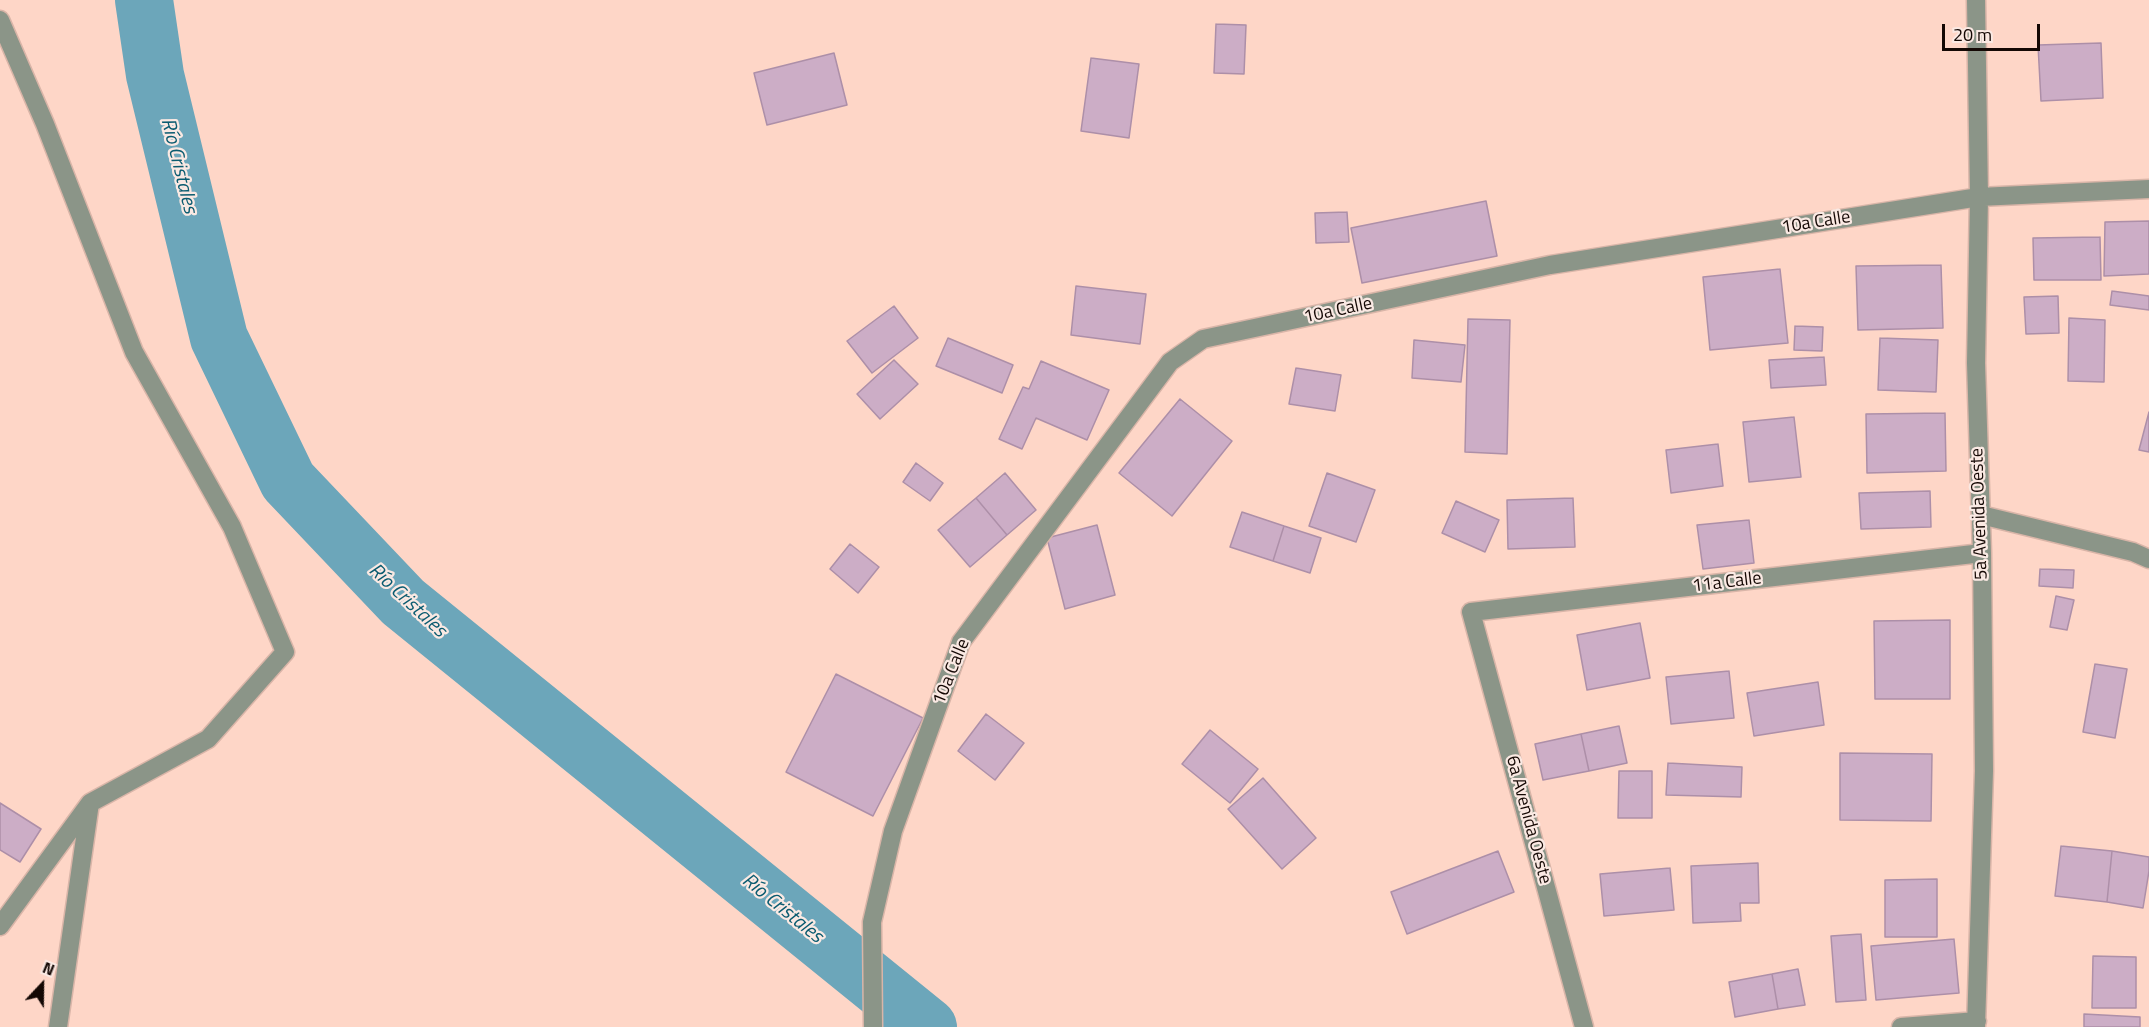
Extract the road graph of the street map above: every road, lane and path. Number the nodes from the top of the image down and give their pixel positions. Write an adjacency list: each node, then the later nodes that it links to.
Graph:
1 (1976, 0): 4 (street, 5a Avenida Oeste)
2 (0, 20): 9 (street)
3 (2149, 189): 4 (street, 10a Calle)
4 (1979, 197): 5 (street, 5a Avenida Oeste); 13 (street, 10a Calle)
5 (1981, 515): 6 (street, 5a Avenida Oeste); 7 (street)
6 (1982, 553): 8 (street, 11a Calle); 11 (street, 5a Avenida Oeste)
7 (2149, 559)
8 (1471, 612): 14 (street, 6a Avenida Oeste)
9 (90, 802): 10 (street); 12 (street)
10 (0, 926)
11 (1977, 1024): 15 (street)
12 (58, 1027)
13 (873, 1027)
14 (1584, 1027)
15 (1901, 1027)

